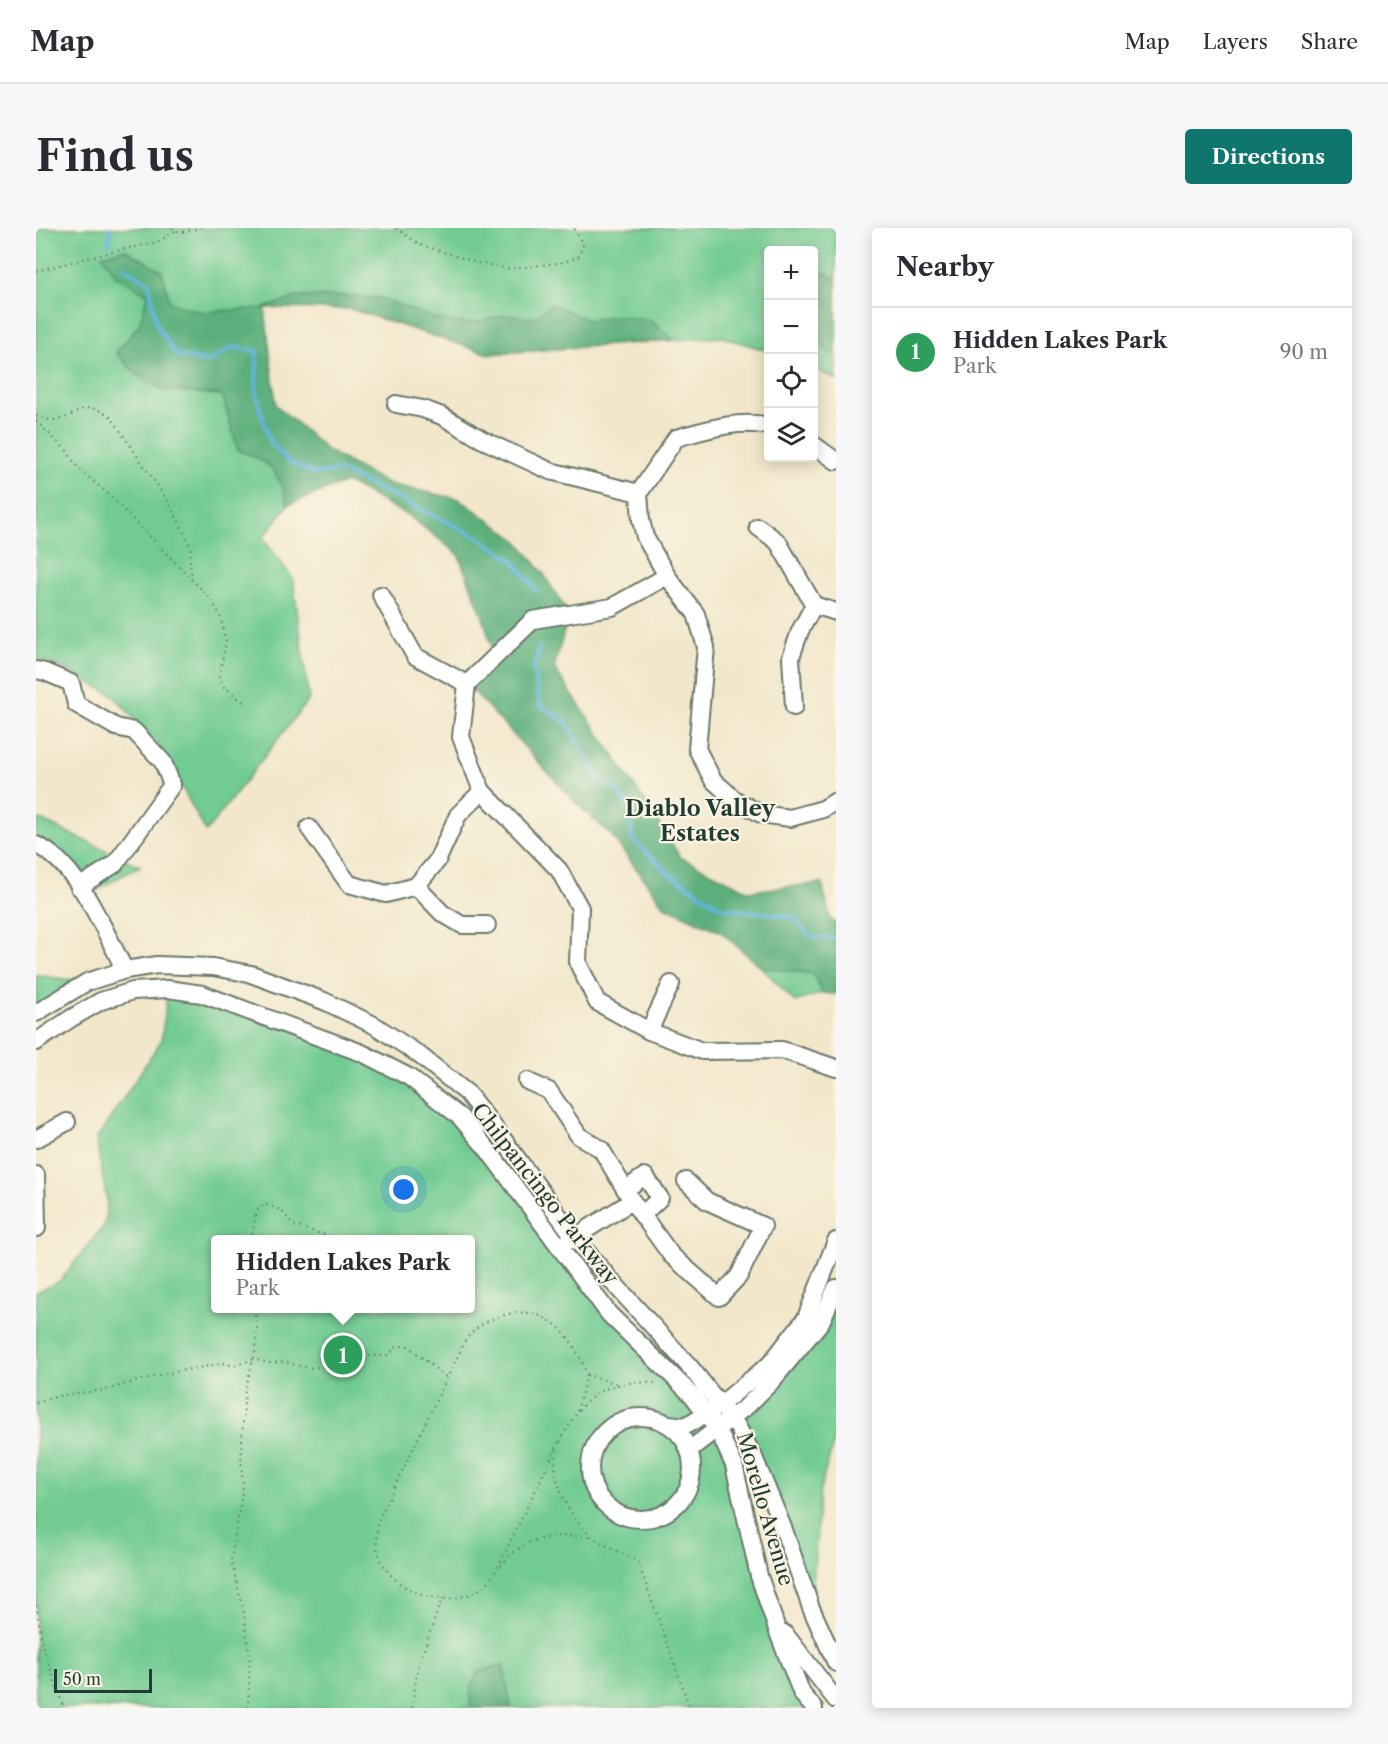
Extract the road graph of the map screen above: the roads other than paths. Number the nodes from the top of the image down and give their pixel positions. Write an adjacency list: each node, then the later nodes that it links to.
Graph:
1 (396, 404): 5 (street)
2 (764, 425): 5 (street)
3 (818, 448): 4 (street)
4 (836, 461)
5 (639, 493): 7 (street)
6 (758, 527): 9 (street)
7 (667, 576): 12 (street); 15 (street)
8 (381, 595): 12 (street)
9 (814, 605): 10 (street); 13 (street)
10 (836, 612)
11 (36, 670): 19 (street)
12 (467, 684): 14 (street)
13 (794, 707)
14 (482, 792): 18 (street); 24 (street)
15 (836, 801)
16 (309, 828): 18 (street)
17 (36, 845): 19 (street)
18 (416, 886): 20 (street)
19 (79, 887): 21 (street)
20 (487, 925)
21 (125, 970): 23 (street, Chilpancingo Parkway); 34 (street, Chilpancingo Parkway)
22 (671, 984): 24 (street)
23 (36, 1013)
24 (649, 1031): 26 (street)
25 (36, 1042): 36 (street, Chilpancingo Parkway)
26 (836, 1068)
27 (527, 1081): 32 (street)
28 (68, 1122): 29 (street)
29 (36, 1139)
30 (36, 1175): 33 (street)
31 (686, 1181): 32 (street)
32 (633, 1202): 34 (street)
33 (37, 1228)
34 (575, 1238): 36 (street); 38 (street, Chilpancingo Parkway)
35 (836, 1241): 39 (street)
36 (559, 1248): 39 (street, Chilpancingo Parkway)
37 (836, 1288): 40 (street, Morello Avenue)
38 (690, 1367): 39 (street, Morello Avenue)
39 (713, 1409): 40 (street, Morello Avenue); 41 (street); 42 (street, Chilpancingo Parkway)
40 (731, 1419): 42 (street, Morello Avenue); 45 (street, Morello Avenue)
41 (669, 1424): 43 (street); 43 (street)
42 (718, 1430): 43 (street); 44 (street, Morello Avenue)
43 (689, 1450)
44 (772, 1616): 46 (street, Morello Avenue); 47 (street, Morello Avenue)
45 (836, 1663)
46 (836, 1700)
47 (814, 1708)

